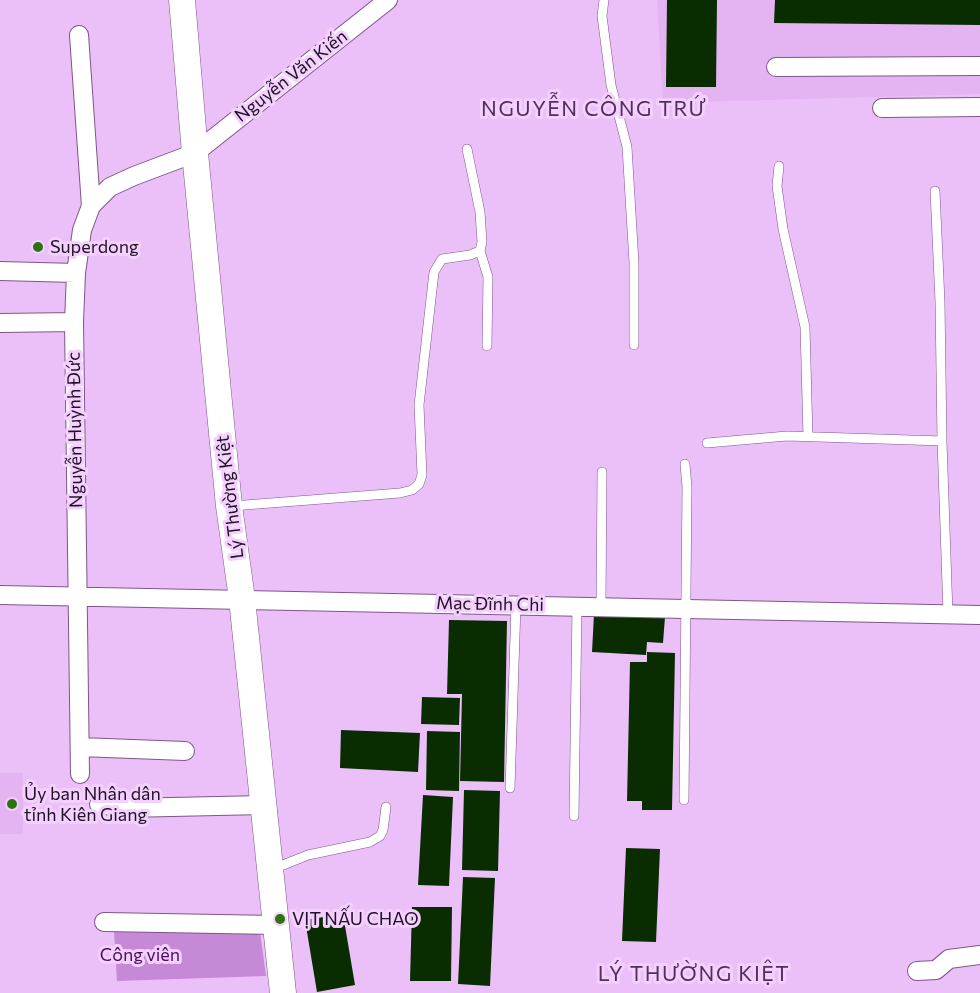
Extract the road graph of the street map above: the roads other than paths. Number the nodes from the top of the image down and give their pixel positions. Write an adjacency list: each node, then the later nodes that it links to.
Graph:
1 (182, 0): 10 (main road, Lý Thường Kiệt)
2 (388, 0): 10 (street, Nguyễn Văn Kiến)
3 (604, 0): 19 (lane)
4 (79, 35): 13 (street)
5 (980, 66): 6 (street)
6 (776, 67)
7 (980, 107): 8 (street)
8 (882, 108)
9 (467, 149): 14 (lane)
10 (195, 153): 13 (street, Nguyễn Huỳnh Đức); 26 (main road, Lý Thường Kiệt)
11 (779, 166): 21 (lane)
12 (935, 191): 22 (lane)
13 (91, 206): 16 (street, Nguyễn Huỳnh Đức)
14 (480, 251): 20 (lane); 26 (lane)
15 (0, 271): 16 (street)
16 (76, 273): 17 (street, Nguyễn Huỳnh Đức)
17 (74, 322): 18 (street); 28 (street, Nguyễn Huỳnh Đức)
18 (0, 323)
19 (634, 345)
20 (487, 346)
21 (808, 437): 22 (lane); 23 (lane)
22 (942, 441): 34 (lane)
23 (708, 443)
24 (686, 464): 33 (lane)
25 (602, 472): 32 (lane)
26 (229, 506): 29 (main road, Lý Thường Kiệt)
27 (0, 595): 28 (street, Mạc Đĩnh Chi)
28 (78, 598): 29 (street, Mạc Đĩnh Chi); 36 (street, Nguyễn Huỳnh Đức)
29 (242, 599): 30 (street, Mạc Đĩnh Chi); 42 (main road, Lý Thường Kiệt)
30 (516, 605): 31 (street, Mạc Đĩnh Chi); 39 (lane)
31 (577, 606): 32 (street, Mạc Đĩnh Chi); 44 (lane)
32 (601, 606): 33 (street, Mạc Đĩnh Chi)
33 (685, 610): 34 (street, Mạc Đĩnh Chi); 40 (lane)
34 (948, 614): 35 (street, Mạc Đĩnh Chi)
35 (980, 615)
36 (80, 747): 37 (street); 38 (street, Nguyễn Huỳnh Đức)
37 (184, 751)
38 (80, 774)
39 (510, 788)
40 (684, 800)
41 (99, 804): 42 (street)
42 (264, 805): 45 (main road, Lý Thường Kiệt)
43 (386, 807): 45 (lane)
44 (574, 816)
45 (270, 870): 47 (main road, Lý Thường Kiệt)
46 (104, 922): 47 (street)
47 (276, 925): 50 (main road, Lý Thường Kiệt)
48 (980, 955): 49 (street)
49 (916, 971)
50 (283, 993)

